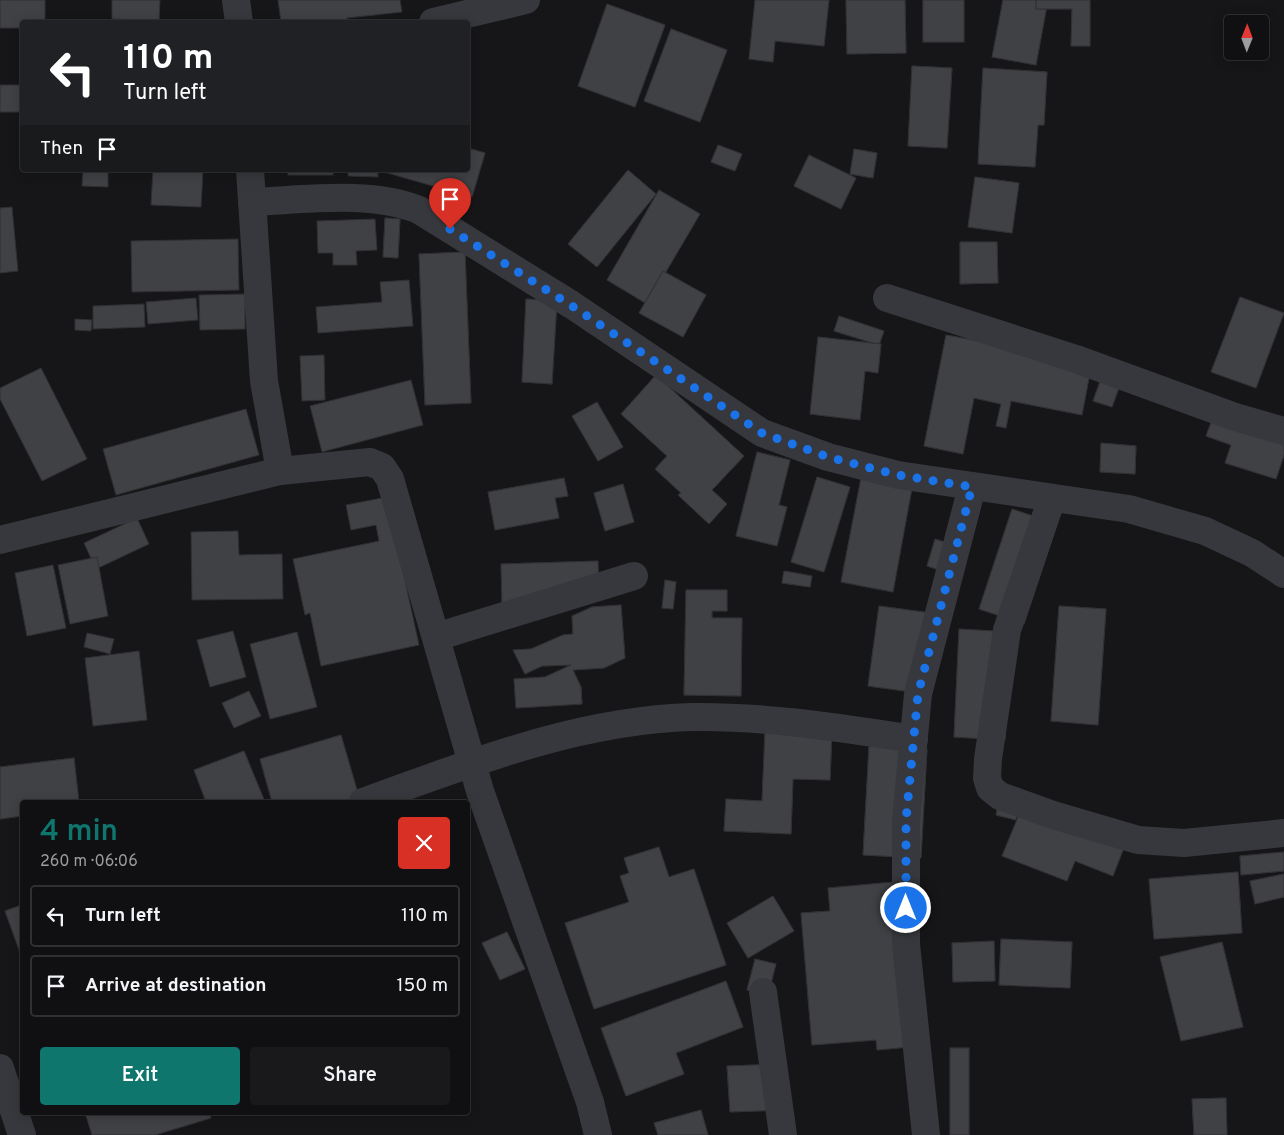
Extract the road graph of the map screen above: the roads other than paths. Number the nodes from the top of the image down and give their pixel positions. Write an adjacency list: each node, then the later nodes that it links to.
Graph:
1 (236, 0): 3 (street)
2 (526, 0): 4 (street)
3 (239, 20)
4 (441, 20)
5 (250, 172): 6 (street)
6 (252, 202): 9 (street); 10 (street)
7 (888, 298): 8 (street)
8 (1284, 432)
9 (280, 471): 12 (street); 15 (street)
10 (972, 487): 11 (street); 16 (street)
11 (1052, 498): 13 (street); 19 (street)
12 (0, 540)
13 (1284, 574)
14 (634, 576): 15 (street)
15 (436, 637): 17 (street)
16 (914, 739): 17 (street); 25 (street)
17 (472, 762): 18 (street); 23 (street)
18 (368, 800)
19 (1284, 833)
20 (763, 992): 24 (street)
21 (0, 1068): 22 (street)
22 (22, 1135)
23 (598, 1135)
24 (783, 1135)
25 (926, 1135)

